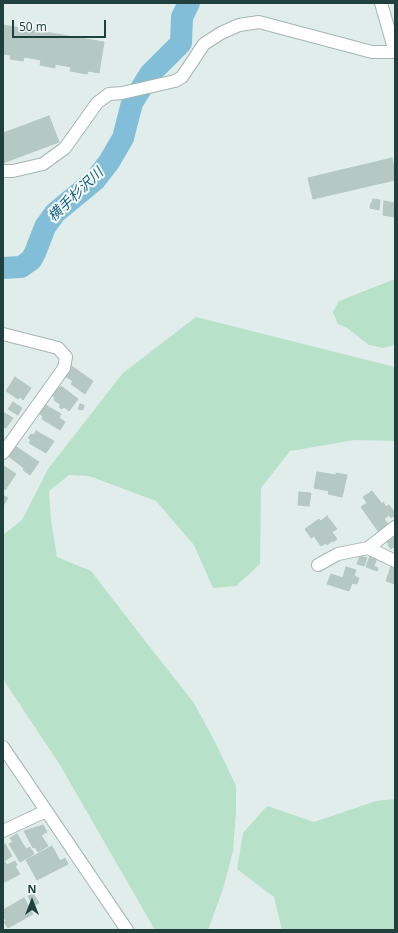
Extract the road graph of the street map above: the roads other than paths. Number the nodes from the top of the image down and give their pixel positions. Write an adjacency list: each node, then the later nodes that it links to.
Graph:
1 (381, 3): 2 (street)
2 (395, 52): 3 (street)
3 (3, 171)
4 (3, 334): 5 (street)
5 (3, 453)
6 (395, 527): 7 (street)
7 (368, 548): 8 (street); 9 (street)
8 (395, 561)
9 (318, 565)
10 (3, 747): 11 (street)
11 (46, 811): 12 (street); 13 (street)
12 (3, 831)
13 (127, 930)

